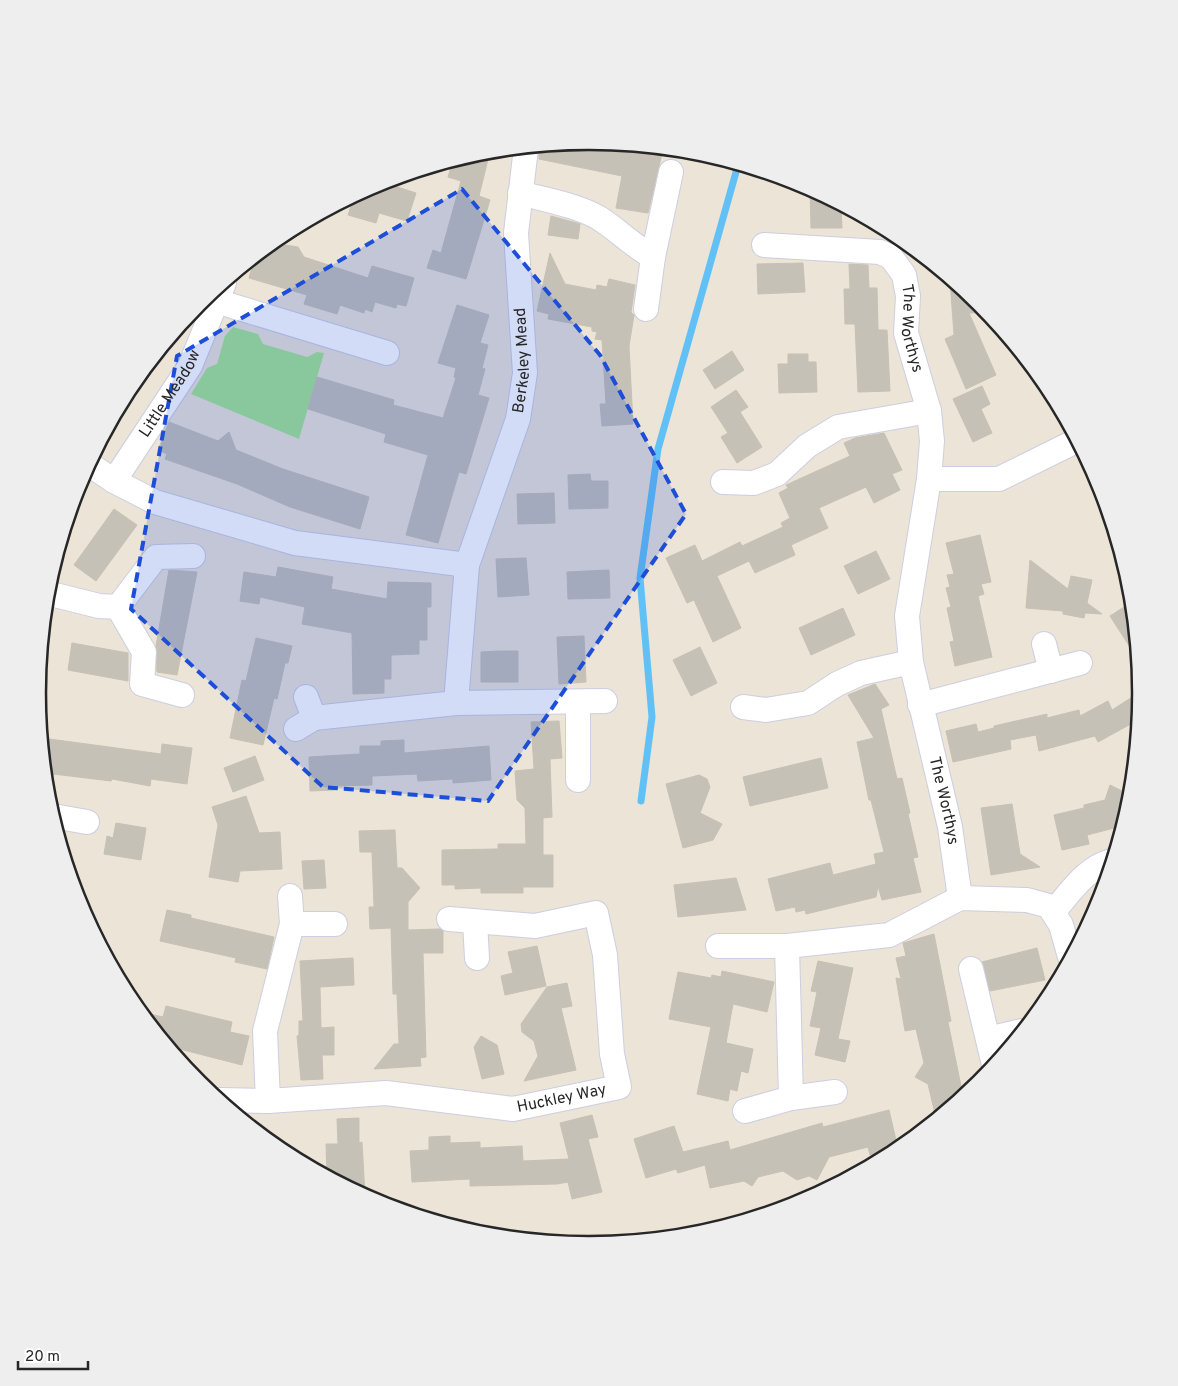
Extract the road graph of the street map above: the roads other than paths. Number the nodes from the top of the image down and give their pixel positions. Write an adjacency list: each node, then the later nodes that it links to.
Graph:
1 (525, 154): 3 (street, Berkeley Mead)
2 (671, 172): 5 (street)
3 (520, 193): 5 (street); 17 (street, Berkeley Mead)
4 (764, 245): 10 (street, The Worthys)
5 (653, 257): 8 (street)
6 (222, 293): 9 (street, Little Meadow)
7 (218, 297): 14 (street, Little Meadow)
8 (646, 309)
9 (387, 353)
10 (929, 411): 13 (street, The Worthys); 15 (street)
11 (1070, 443): 13 (street)
12 (95, 468): 14 (street)
13 (929, 479): 21 (street, The Worthys)
14 (114, 481): 17 (street)
15 (723, 482)
16 (193, 556): 19 (street)
17 (467, 565): 27 (street, Berkeley Mead)
18 (56, 595): 19 (street)
19 (118, 607): 24 (street)
20 (1044, 644): 23 (street)
21 (911, 662): 28 (street, The Worthys); 29 (street)
22 (1080, 663): 23 (street)
23 (1051, 671): 28 (street)
24 (182, 695)
25 (604, 701): 26 (street)
26 (578, 702): 27 (street); 31 (street)
27 (456, 703): 30 (street)
28 (920, 705): 36 (street, The Worthys)
29 (743, 707)
30 (305, 714)
31 (578, 780)
32 (61, 818): 33 (street)
33 (86, 822)
34 (1104, 862): 37 (street)
35 (290, 896): 40 (street)
36 (960, 898): 37 (street); 43 (street)
37 (1053, 912): 44 (street)
38 (449, 919): 39 (street, Huckley Way)
39 (475, 922): 45 (street); 53 (street, Huckley Way)
40 (292, 924): 41 (street); 53 (street)
41 (335, 924)
42 (718, 946): 43 (street)
43 (786, 946): 51 (street)
44 (1068, 948)
45 (478, 958)
46 (971, 969): 48 (street)
47 (1011, 1034): 48 (street)
48 (988, 1039): 49 (street)
49 (992, 1056)
50 (835, 1092): 51 (street)
51 (791, 1098): 54 (street)
52 (230, 1100): 53 (street, Huckley Way)
53 (268, 1101)
54 (744, 1111)

